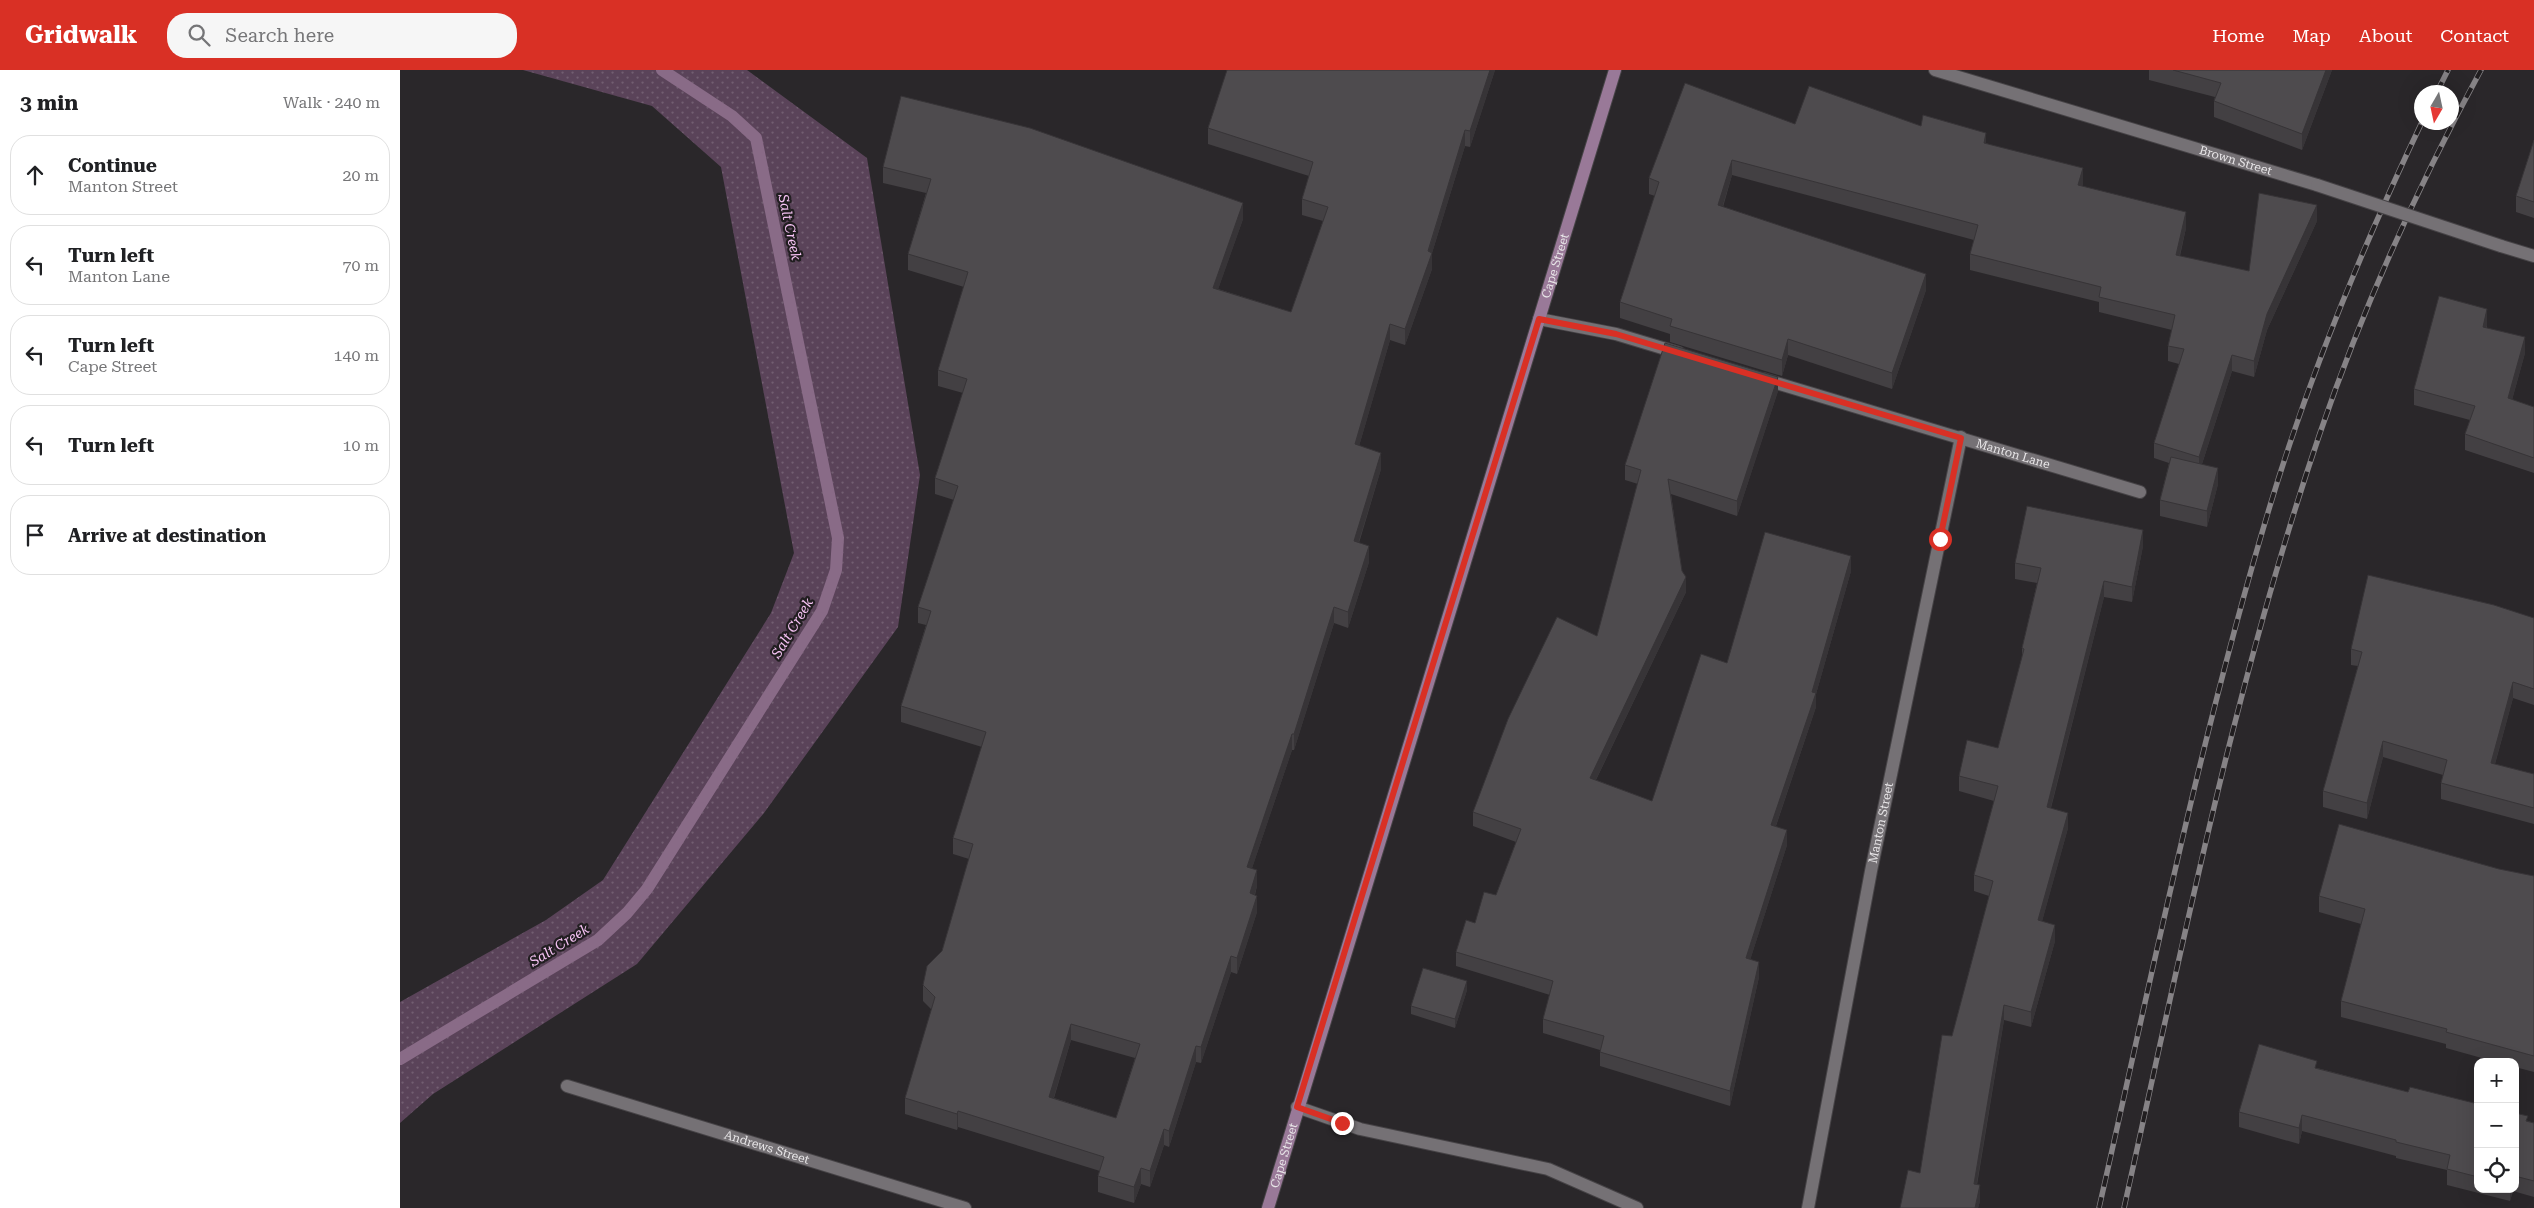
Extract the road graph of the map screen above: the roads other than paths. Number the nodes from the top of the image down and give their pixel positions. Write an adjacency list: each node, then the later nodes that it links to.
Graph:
1 (1615, 70): 4 (street, Cape Street)
2 (1935, 70): 3 (street, Brown Street, bridge)
3 (2534, 256)
4 (1539, 319): 5 (street); 10 (street, Cape Street)
5 (1690, 357)
6 (1755, 376): 7 (street, Manton Lane)
7 (1961, 438): 8 (street, Manton Lane); 14 (street, Manton Street)
8 (2140, 492)
9 (567, 1086): 11 (street, Andrews Street)
10 (1297, 1107): 12 (street, Cape Street); 13 (street)
11 (965, 1208)
12 (1268, 1208)
13 (1637, 1208)
14 (1808, 1208)

